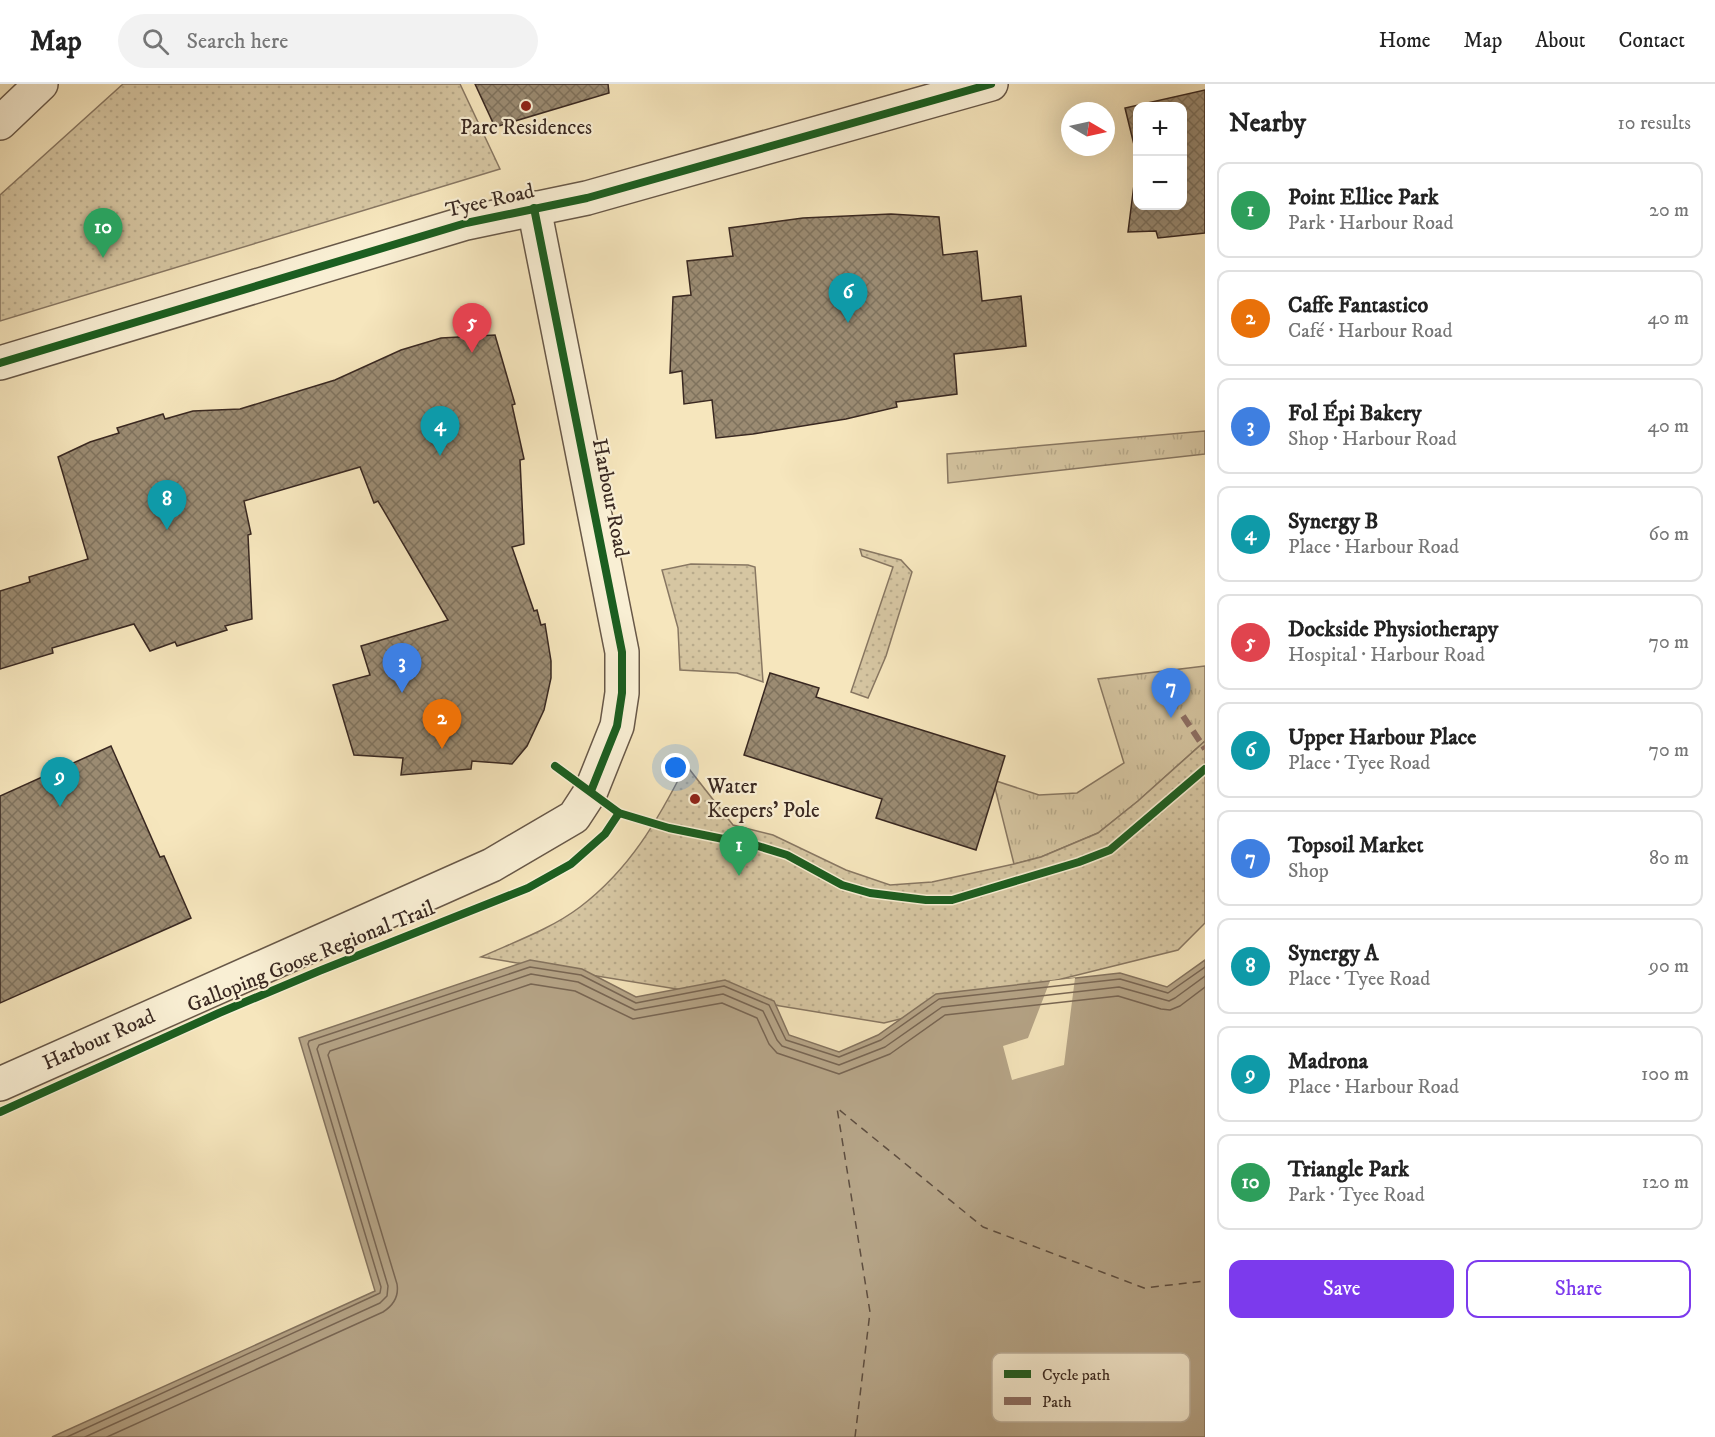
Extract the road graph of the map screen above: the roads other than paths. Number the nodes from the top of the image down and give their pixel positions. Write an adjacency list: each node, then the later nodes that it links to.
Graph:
1 (41, 84): 3 (street)
2 (991, 84): 4 (street, Tyee Road)
3 (0, 123)
4 (534, 208): 5 (street, Tyee Road); 6 (street, Harbour Road)
5 (0, 363)
6 (0, 1084)

